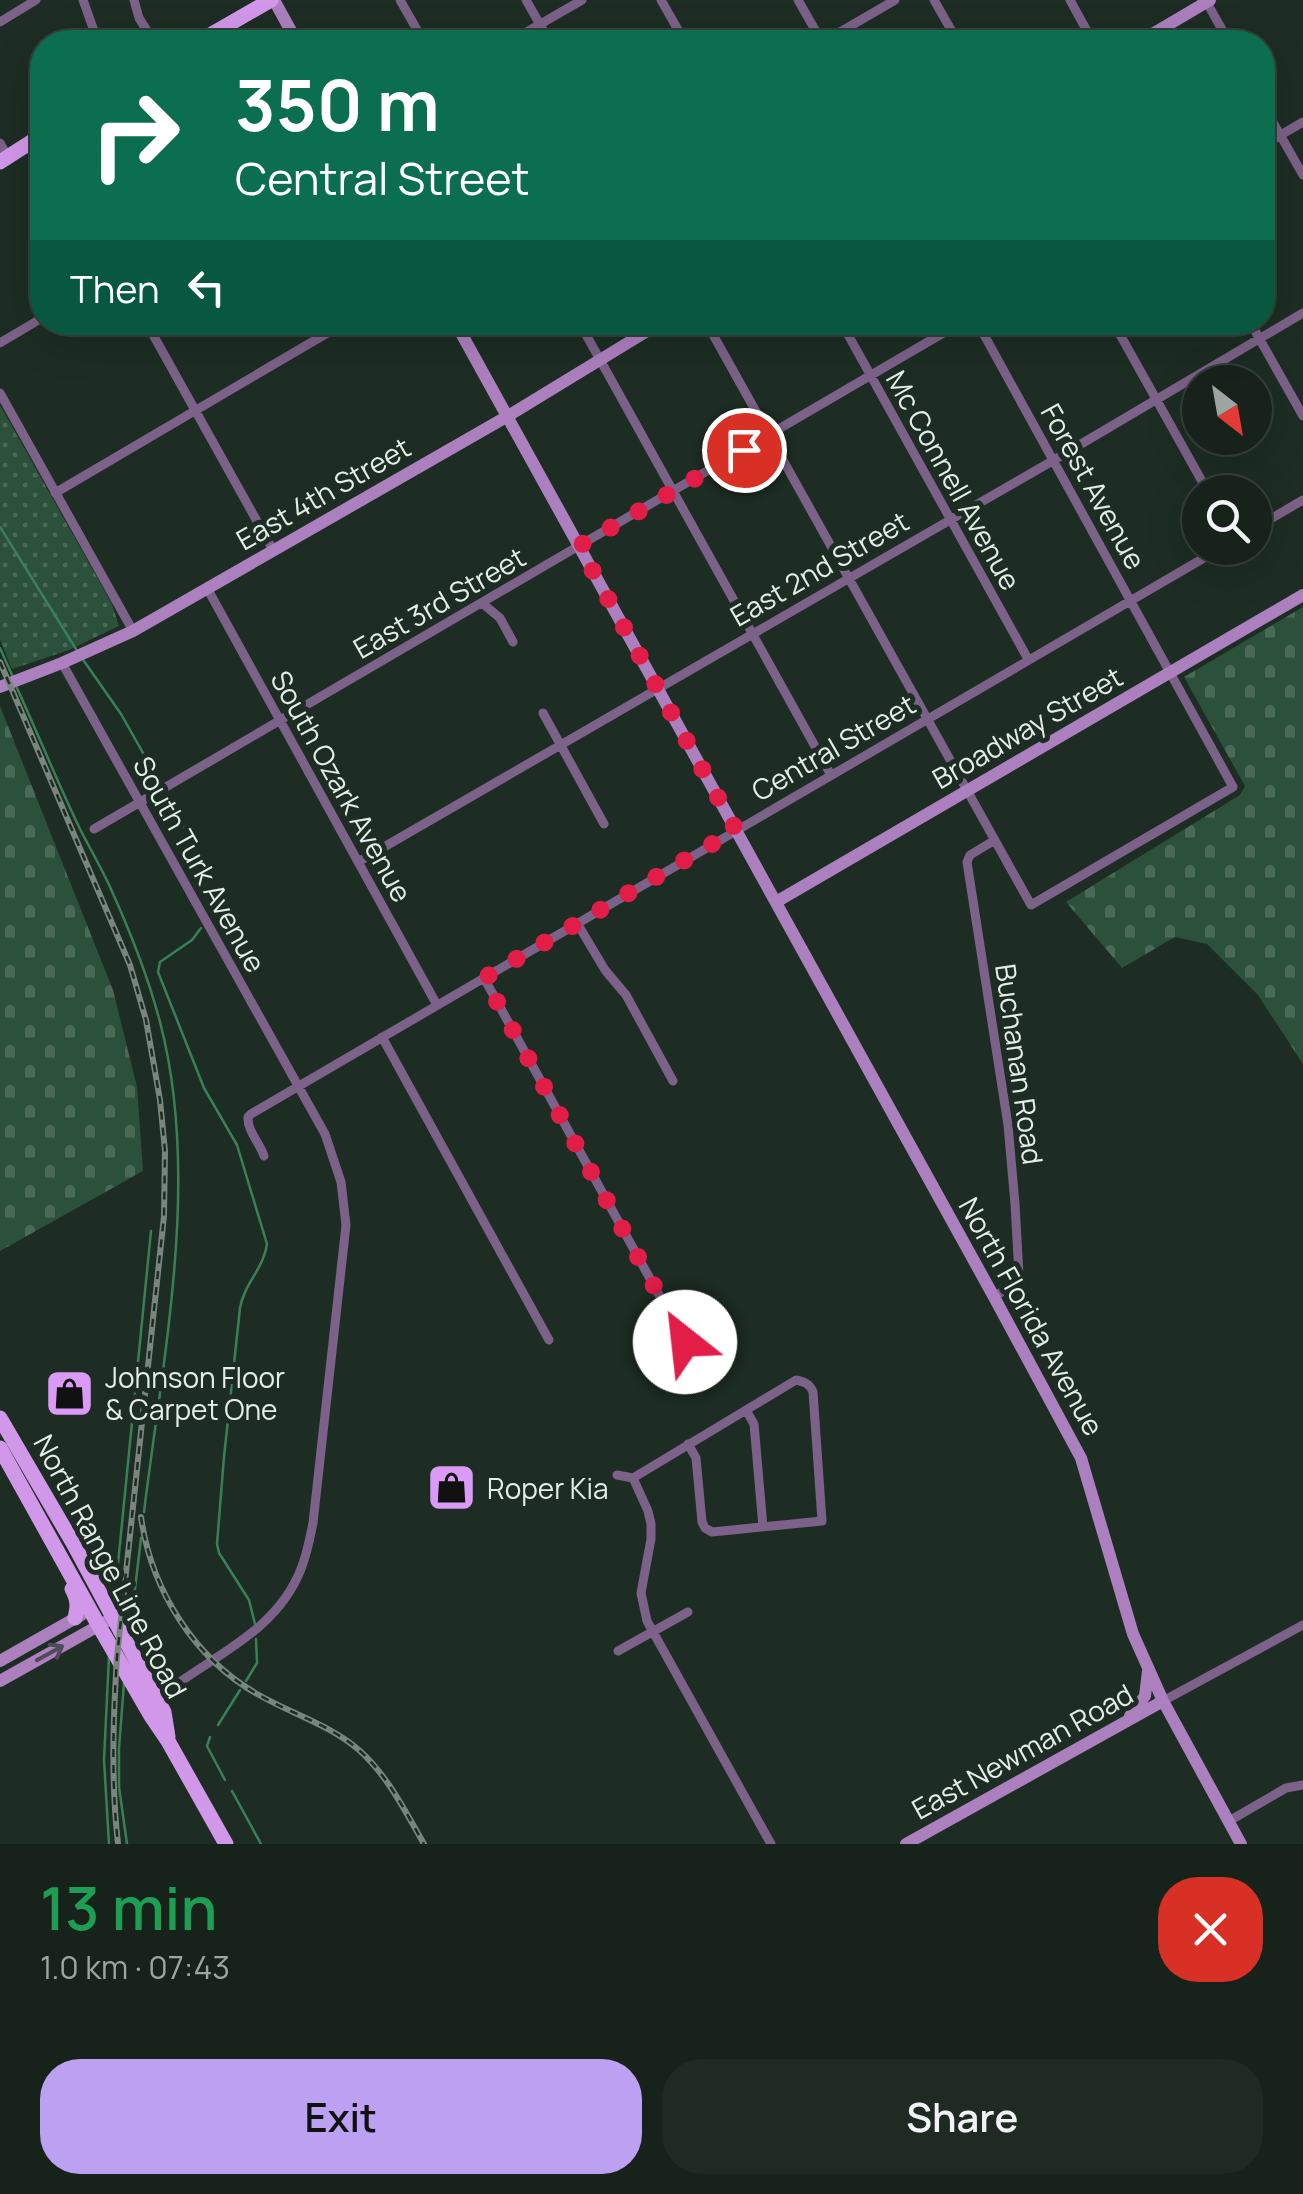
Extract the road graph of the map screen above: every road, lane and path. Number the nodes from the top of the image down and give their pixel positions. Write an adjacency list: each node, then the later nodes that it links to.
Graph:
1 (36, 0): 14 (street)
2 (83, 0): 16 (street)
3 (134, 0): 17 (street)
4 (272, 0): 18 (main road); 19 (street)
5 (400, 0): 20 (street)
6 (526, 0): 15 (street)
7 (582, 0): 15 (street)
8 (662, 0): 23 (street)
9 (798, 0): 24 (street)
10 (895, 0): 25 (street)
11 (934, 0): 26 (street)
12 (1070, 0): 27 (street)
13 (1207, 1): 28 (street); 29 (street)
14 (0, 22)
15 (540, 25): 21 (street); 22 (street)
16 (94, 30)
17 (147, 30)
18 (219, 30)
19 (291, 30)
20 (417, 30)
21 (531, 30)
22 (543, 30)
23 (678, 30)
24 (815, 30)
25 (843, 30)
26 (951, 30)
27 (1087, 30)
28 (1158, 30)
29 (1222, 30)
30 (1303, 122): 32 (street)
31 (1275, 126): 32 (street)
32 (1280, 135): 33 (street); 36 (street)
33 (1275, 138)
34 (30, 142): 35 (main road)
35 (3, 154)
36 (1303, 175)
37 (1303, 312): 39 (street, East 2nd Street)
38 (30, 325): 53 (street)
39 (1275, 329)
40 (153, 335): 58 (street)
41 (324, 335): 58 (street)
42 (462, 335): 59 (street, North Florida Avenue)
43 (586, 335): 54 (street)
44 (641, 335): 54 (street, East 4th Street)
45 (713, 335): 61 (street)
46 (848, 335): 55 (street, Mc Connell Avenue)
47 (940, 335): 55 (street, East 3rd Street)
48 (984, 335): 62 (street, Forest Avenue)
49 (1120, 335): 57 (street)
50 (1257, 335): 52 (street)
51 (1264, 335): 52 (street, East 2nd Street)
52 (1259, 338): 57 (street, East 2nd Street); 60 (street)
53 (0, 343)
54 (600, 360): 59 (street, East 4th Street); 64 (street)
55 (870, 376): 61 (street, East 3rd Street); 67 (street, Mc Connell Avenue)
56 (0, 393): 65 (street)
57 (1155, 399): 62 (street, East 2nd Street); 63 (street)
58 (196, 411): 65 (street); 70 (street)
59 (508, 416): 69 (street, North Florida Avenue); 70 (street, East 4th Street)
60 (1303, 416)
61 (768, 436): 64 (street, East 3rd Street); 72 (street)
62 (1054, 460): 67 (street, East 2nd Street); 75 (street, Forest Avenue)
63 (1198, 475)
64 (673, 492): 69 (street, East 3rd Street); 78 (street)
65 (55, 493): 77 (street)
66 (1303, 500): 68 (street)
67 (950, 518): 72 (street, East 2nd Street); 80 (street, Mc Connell Avenue)
68 (1272, 518)
69 (579, 546): 76 (street, East 3rd Street); 84 (street, North Florida Avenue)
70 (273, 550): 73 (street, East 4th Street)
71 (1191, 565): 75 (street, Central Street)
72 (848, 578): 78 (street, East 2nd Street); 86 (street)
73 (207, 588): 77 (street, East 4th Street); 87 (street, South Ozark Avenue)
74 (1303, 595): 82 (street, Broadway Street)
75 (1131, 599): 80 (street, Central Street); 82 (street, Forest Avenue)
76 (482, 604): 79 (street); 87 (street, East 3rd Street)
77 (133, 631): 81 (street, East 4th Street)
78 (752, 633): 84 (street, East 2nd Street); 89 (street)
79 (513, 642)
80 (1028, 659): 86 (street, Central Street)
81 (62, 663): 83 (street, East 4th Street); 91 (street, South Turk Avenue)
82 (1170, 672): 90 (street, Broadway Street); 95 (street, Forest Avenue)
83 (0, 687)
84 (657, 688): 88 (street, East 2nd Street); 94 (street, North Florida Avenue)
85 (543, 713): 88 (street)
86 (926, 719): 89 (street, Central Street); 90 (street)
87 (280, 721): 91 (street, East 3rd Street); 96 (street, South Ozark Avenue)
88 (560, 744): 92 (street); 96 (street, East 2nd Street)
89 (830, 774): 94 (street, Central Street)
90 (968, 791): 95 (street); 97 (street, Broadway Street)
91 (140, 802): 93 (street, East 3rd Street); 103 (street, South Turk Avenue)
92 (604, 824)
93 (94, 829)
94 (736, 830): 97 (street, North Florida Avenue); 98 (street, Central Street)
95 (995, 840): 105 (street, Buchanan Road)
96 (358, 862): 100 (street, South Ozark Avenue)
97 (776, 902): 107 (street, North Florida Avenue)
98 (577, 923): 99 (street, Central Street); 102 (street)
99 (484, 978): 100 (street, Central Street); 109 (street)
100 (437, 1005): 101 (street, Central Street)
101 (382, 1037): 103 (street, Central Street); 108 (street)
102 (673, 1081)
103 (298, 1087): 104 (street, Central Street); 128 (street, South Turk Avenue)
104 (264, 1156)
105 (1019, 1272): 106 (street); 107 (street)
106 (1020, 1292)
107 (994, 1296): 126 (street, North Florida Avenue)
108 (549, 1340)
109 (685, 1342)
110 (746, 1410): 112 (street); 117 (street); 117 (street)
111 (0, 1418): 118 (main road, North Range Line Road)
112 (688, 1444): 115 (street); 117 (street)
113 (0, 1448): 116 (main road, North Range Line Road)
114 (617, 1475): 115 (street)
115 (633, 1478): 123 (street)
116 (26, 1492): 118 (main road, North Range Line Road); 120 (main road)
117 (763, 1527)
118 (98, 1606): 120 (street); 121 (main road, North Range Line Road)
119 (688, 1612): 123 (street)
120 (75, 1618): 125 (street)
121 (106, 1622): 127 (street, one-way to 121); 128 (main road, North Range Line Road); 132 (main road, North Range Line Road)
122 (1303, 1625): 129 (street)
123 (652, 1631): 124 (street); 136 (street)
124 (618, 1651)
125 (0, 1661)
126 (1148, 1669): 129 (street, North Florida Avenue); 130 (street)
127 (0, 1681)
128 (157, 1699): 132 (main road, North Range Line Road)
129 (1162, 1701): 130 (street, East Newman Road); 131 (street, North Florida Avenue)
130 (1120, 1725): 131 (street); 137 (street, East Newman Road)
131 (1178, 1730): 134 (street, North Florida Avenue)
132 (168, 1741): 135 (main road, North Range Line Road)
133 (1303, 1785): 134 (street)
134 (1228, 1821): 138 (street, North Florida Avenue)
135 (226, 1844)
136 (771, 1844)
137 (906, 1844)
138 (1241, 1844)

